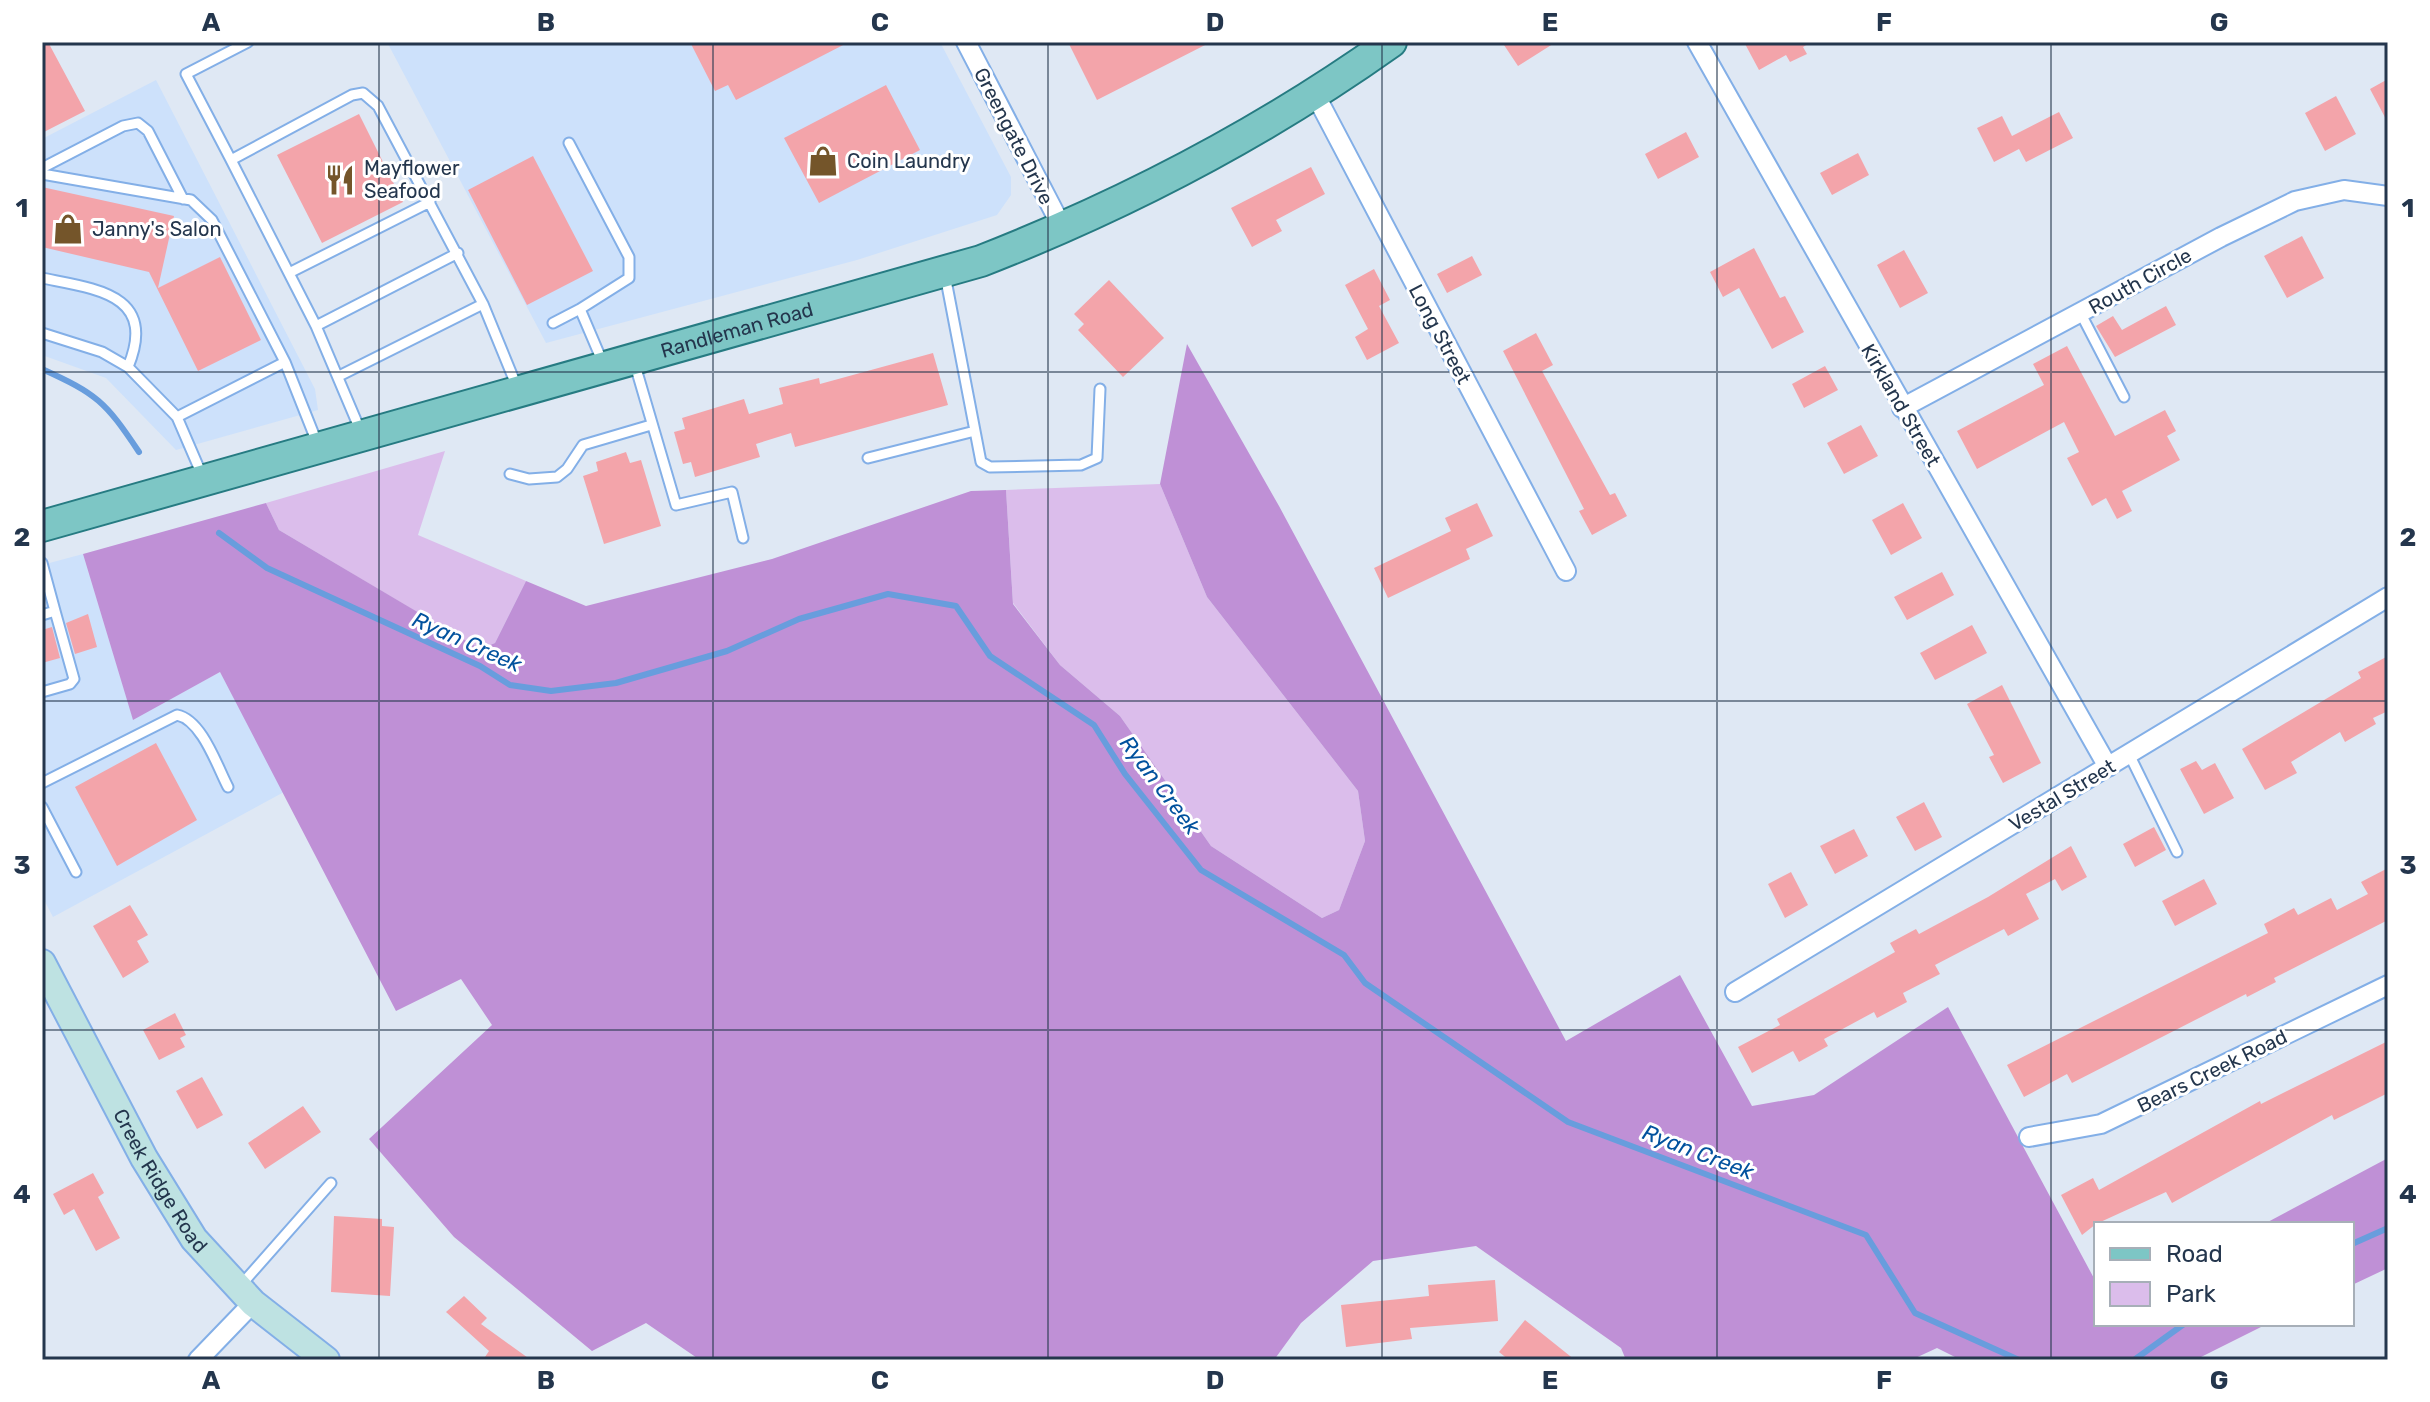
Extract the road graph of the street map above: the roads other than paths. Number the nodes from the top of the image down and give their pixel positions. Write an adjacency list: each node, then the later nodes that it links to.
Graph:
1 (248, 42): 7 (lane)
2 (966, 42): 13 (street, Greengate Drive)
3 (1391, 42): 5 (main road, Randleman Road)
4 (1697, 42): 31 (street, Kirkland Street)
5 (1316, 96): 13 (main road, Randleman Road); 43 (street, Long Street)
6 (569, 143): 19 (lane)
7 (231, 160): 12 (lane); 16 (lane)
8 (42, 168): 11 (lane)
9 (42, 174): 11 (lane)
10 (2388, 196): 20 (street, Routh Circle)
11 (183, 199): 24 (lane)
12 (430, 202): 14 (lane); 16 (lane)
13 (1063, 229): 15 (main road, Randleman Road)
14 (458, 253): 18 (lane); 22 (lane)
15 (945, 271): 25 (main road, Randleman Road); 34 (lane)
16 (289, 273): 22 (lane)
17 (42, 278): 26 (lane)
18 (483, 304): 27 (lane); 29 (lane)
19 (580, 309): 21 (lane); 25 (lane)
20 (2081, 314): 30 (lane); 31 (street, Routh Circle)
21 (553, 323)
22 (316, 326): 27 (lane)
23 (42, 333): 26 (lane)
24 (285, 362): 32 (lane); 36 (lane)
25 (619, 362): 29 (main road, Randleman Road); 33 (lane)
26 (128, 367): 32 (lane)
27 (339, 376): 35 (lane)
28 (1100, 389): 34 (lane)
29 (518, 390): 35 (main road, Randleman Road)
30 (2124, 397)
31 (1902, 408): 49 (street, Kirkland Street)
32 (177, 417): 39 (lane)
33 (651, 425): 38 (lane); 41 (lane)
34 (975, 431): 37 (lane)
35 (361, 433): 36 (main road, Randleman Road)
36 (319, 446): 39 (main road, Randleman Road)
37 (868, 458)
38 (510, 474)
39 (204, 478): 40 (main road, Randleman Road)
40 (42, 526)
41 (743, 538)
42 (42, 563): 45 (lane)
43 (1566, 571)
44 (2388, 597): 48 (street, Vestal Street)
45 (55, 611): 46 (lane); 47 (lane)
46 (42, 615)
47 (42, 692)
48 (2129, 754): 49 (street, Vestal Street); 53 (lane)
49 (2108, 767): 57 (street, Vestal Street)
50 (42, 783): 51 (lane)
51 (228, 787)
52 (44, 814): 54 (lane)
53 (2177, 852)
54 (76, 872)
55 (42, 963): 60 (main road, Creek Ridge Road)
56 (2388, 985): 58 (street, Bears Creek Road)
57 (1735, 992)
58 (2029, 1137)
59 (331, 1183): 60 (lane)
60 (246, 1295): 61 (street); 62 (main road, Creek Ridge Road)
61 (198, 1360)
62 (326, 1360)

